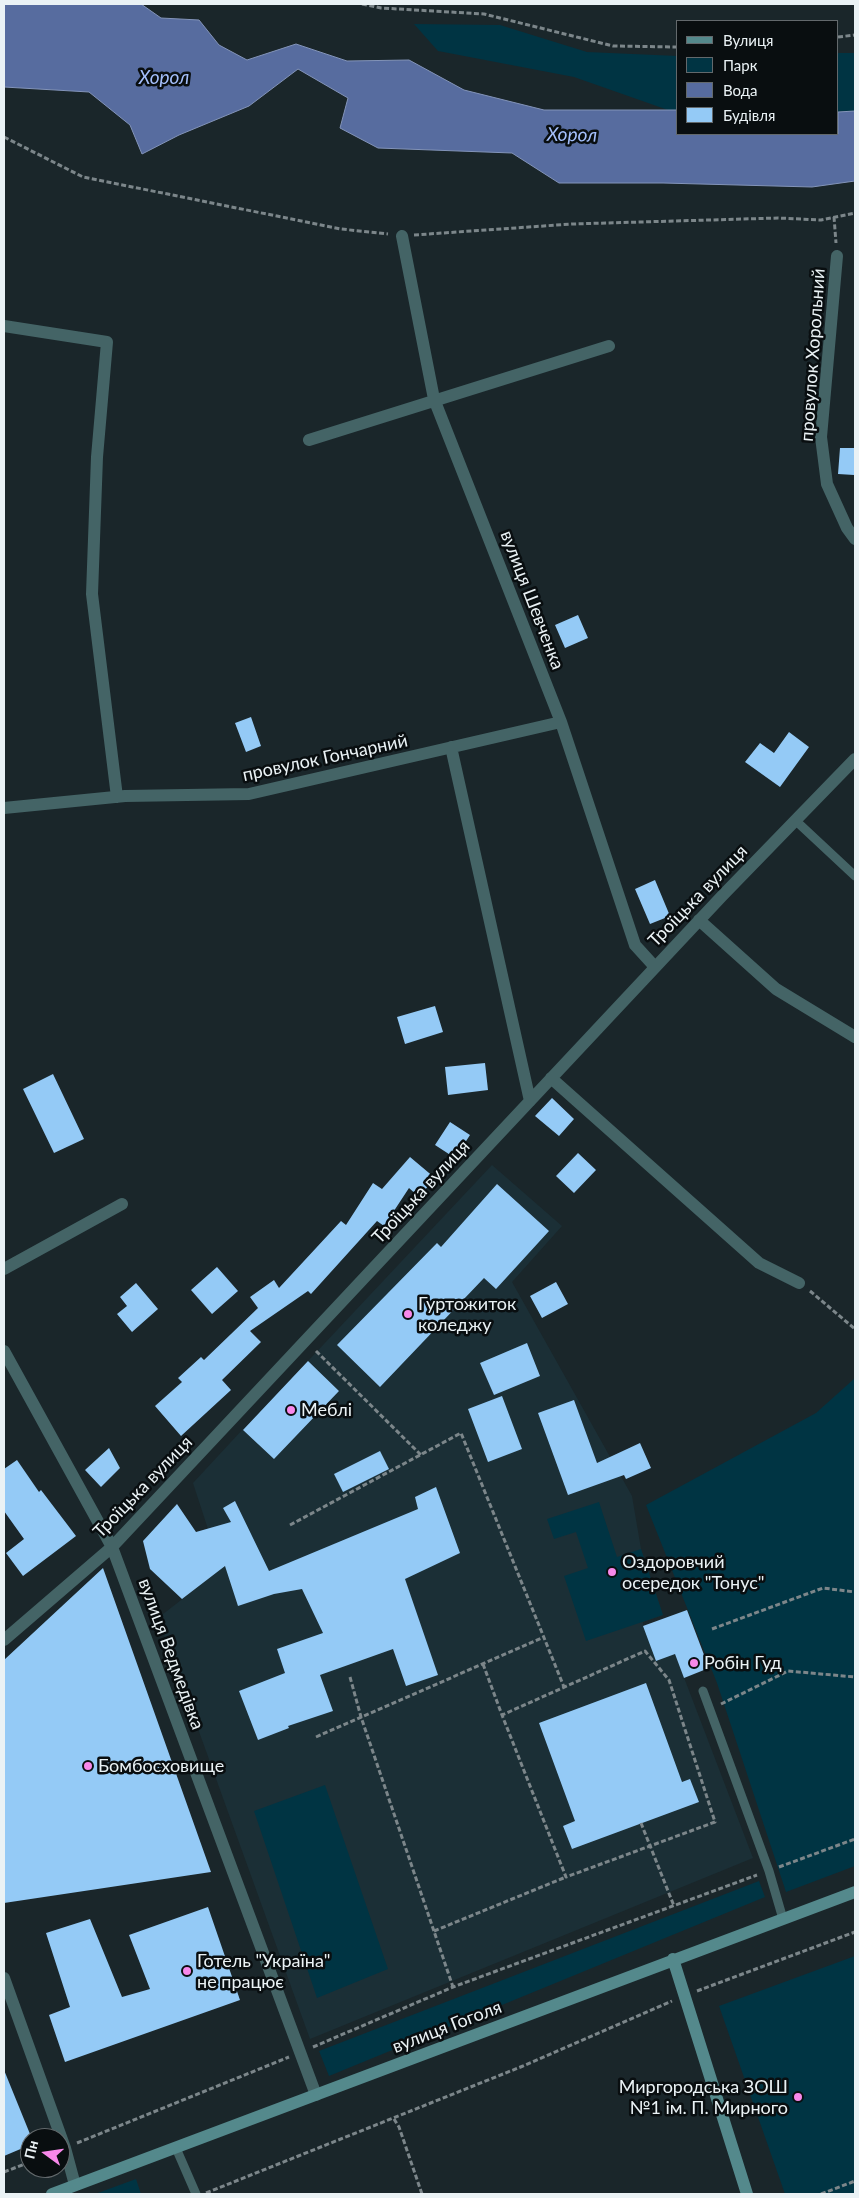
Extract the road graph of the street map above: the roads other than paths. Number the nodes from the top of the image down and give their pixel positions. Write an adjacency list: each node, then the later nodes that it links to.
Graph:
1 (402, 236): 5 (street, вулиця Шевченка)
2 (837, 256): 7 (street, провулок Хорольний)
3 (4, 326): 11 (street)
4 (609, 346): 5 (street)
5 (434, 399): 6 (street); 8 (street, вулиця Шевченка)
6 (309, 440)
7 (855, 539)
8 (561, 722): 9 (street, провулок Гончарний); 16 (street, вулиця Шевченка)
9 (451, 747): 11 (street, провулок Гончарний); 19 (street)
10 (855, 759): 13 (street, Троїцька вулиця)
11 (117, 797): 12 (street, провулок Гончарний)
12 (4, 808)
13 (796, 820): 14 (lane); 15 (street, Троїцька вулиця)
14 (855, 876)
15 (699, 920): 16 (street, Троїцька вулиця); 17 (street)
16 (655, 967): 18 (street, Троїцька вулиця)
17 (855, 1037)
18 (551, 1078): 19 (street, Троїцька вулиця); 22 (street)
19 (530, 1101): 24 (street, Троїцька вулиця)
20 (122, 1204): 21 (street)
21 (4, 1269)
22 (799, 1283)
23 (4, 1351): 24 (street, вулиця Ведмедівка)
24 (112, 1547): 25 (street, Троїцька вулиця); 31 (street, вулиця Ведмедівка)
25 (4, 1640)
26 (703, 1691): 28 (lane)
27 (855, 1892): 28 (street, вулиця Гоголя)
28 (783, 1919): 29 (street, вулиця Гоголя)
29 (673, 1959): 31 (street, вулиця Гоголя); 36 (street)
30 (4, 1978): 33 (street)
31 (316, 2095): 32 (street, вулиця Гоголя)
32 (176, 2148): 33 (street, вулиця Гоголя); 35 (lane)
33 (76, 2185): 34 (street, вулиця Гоголя)
34 (52, 2194)
35 (196, 2194)
36 (747, 2194)

